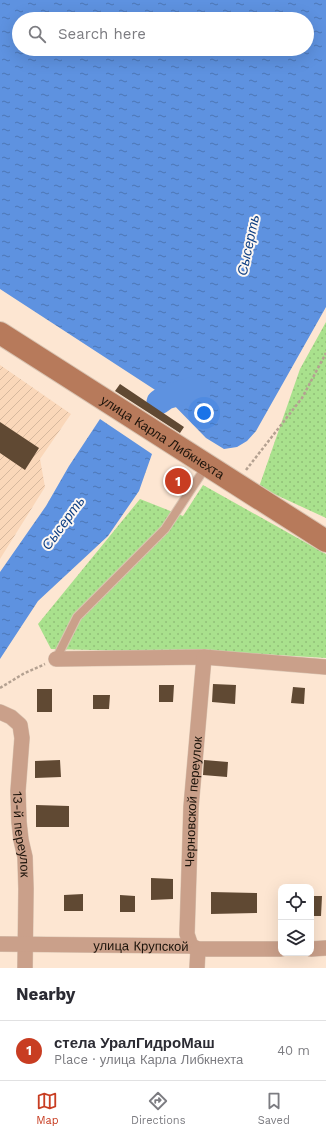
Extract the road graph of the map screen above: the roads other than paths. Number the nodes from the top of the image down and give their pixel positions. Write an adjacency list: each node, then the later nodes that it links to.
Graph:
1 (0, 333): 2 (street, улица Карла Либкнехта)
2 (207, 465): 3 (street, улица Карла Либкнехта); 5 (lane)
3 (326, 541)
4 (204, 657): 5 (street); 6 (street); 10 (street, Черновской переулок)
5 (56, 659)
6 (326, 667)
7 (0, 712): 9 (street, 13-й переулок)
8 (0, 944): 9 (street, улица Крупской)
9 (26, 944): 10 (street, улица Крупской); 14 (street, 13-й переулок)
10 (194, 948): 12 (street, улица Крупской); 15 (street, Черновской переулок)
11 (326, 948): 13 (street)
12 (278, 949)
13 (314, 949)
14 (25, 968)
15 (197, 968)

